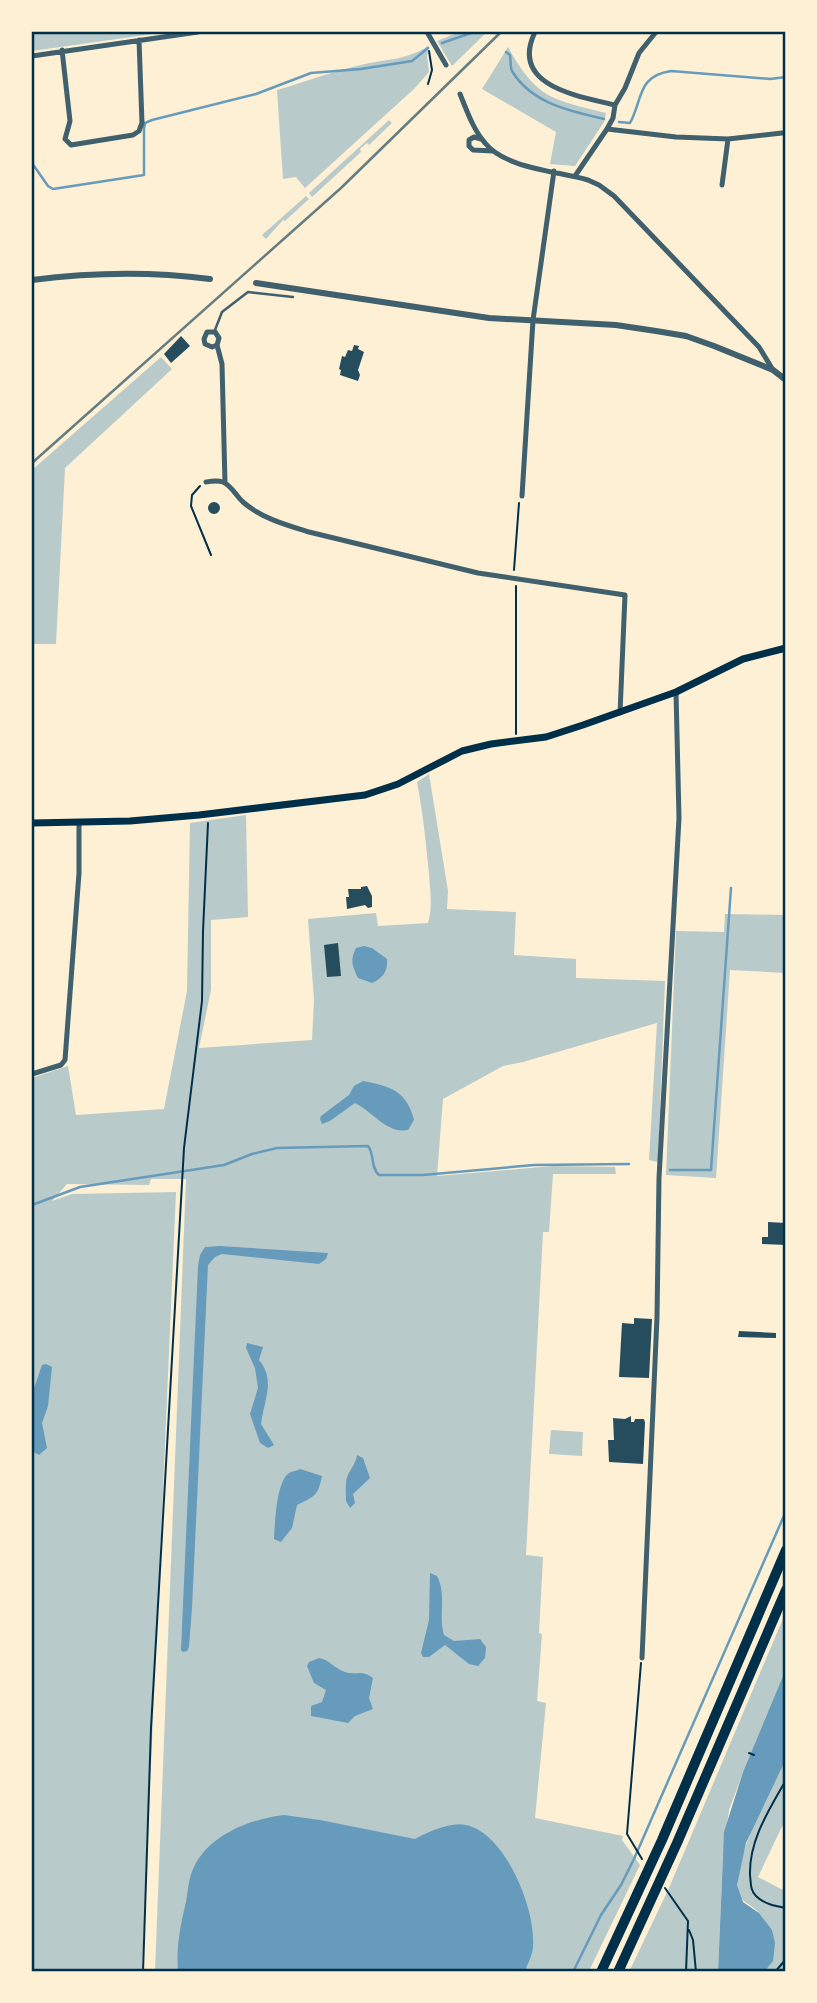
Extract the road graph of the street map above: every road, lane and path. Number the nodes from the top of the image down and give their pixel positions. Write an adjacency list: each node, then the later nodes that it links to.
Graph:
1 (198, 32): 5 (street)
2 (427, 32): 6 (street)
3 (535, 32): 12 (street)
4 (656, 32): 12 (street)
5 (139, 40): 7 (street); 7 (street)
6 (435, 46): 9 (street); 10 (path)
7 (62, 50): 8 (street)
8 (32, 56)
9 (446, 65)
10 (428, 84)
11 (460, 93): 15 (street)
12 (615, 105): 13 (street)
13 (607, 129): 16 (street); 19 (street)
14 (782, 133): 16 (street)
15 (481, 139): 17 (street); 17 (street)
16 (728, 139): 20 (street)
17 (493, 151): 18 (street)
18 (554, 171): 19 (street); 25 (street)
19 (575, 176): 28 (street)
20 (722, 185)
21 (210, 279): 22 (street)
22 (32, 280)
23 (256, 283): 25 (street)
24 (293, 297): 26 (lane)
25 (533, 320): 28 (street); 32 (street)
26 (215, 332): 27 (street); 27 (street)
27 (217, 345): 31 (street)
28 (773, 370): 29 (street)
29 (786, 380)
30 (206, 482): 31 (street); 33 (path)
31 (225, 483): 34 (street)
32 (522, 496): 34 (path)
33 (211, 555)
34 (515, 579): 37 (street); 38 (path)
35 (786, 648): 36 (main road)
36 (676, 692): 37 (main road); 45 (street)
37 (620, 713): 38 (main road)
38 (520, 742): 39 (main road)
39 (208, 814): 41 (main road); 54 (path)
40 (32, 823): 41 (main road)
41 (79, 823): 42 (street)
42 (32, 1074)
43 (786, 1550): 55 (highway)
44 (786, 1590): 56 (highway)
45 (642, 1658): 49 (path)
46 (749, 1754): 47 (path)
47 (754, 1755)
48 (786, 1780): 50 (path)
49 (627, 1834)
50 (786, 1908)
51 (687, 1917): 52 (path)
52 (688, 1929): 57 (path); 58 (path)
53 (786, 1959): 59 (path)
54 (143, 1972)
55 (600, 1972)
56 (618, 1972)
57 (686, 1972)
58 (696, 1972)
59 (775, 1972)

